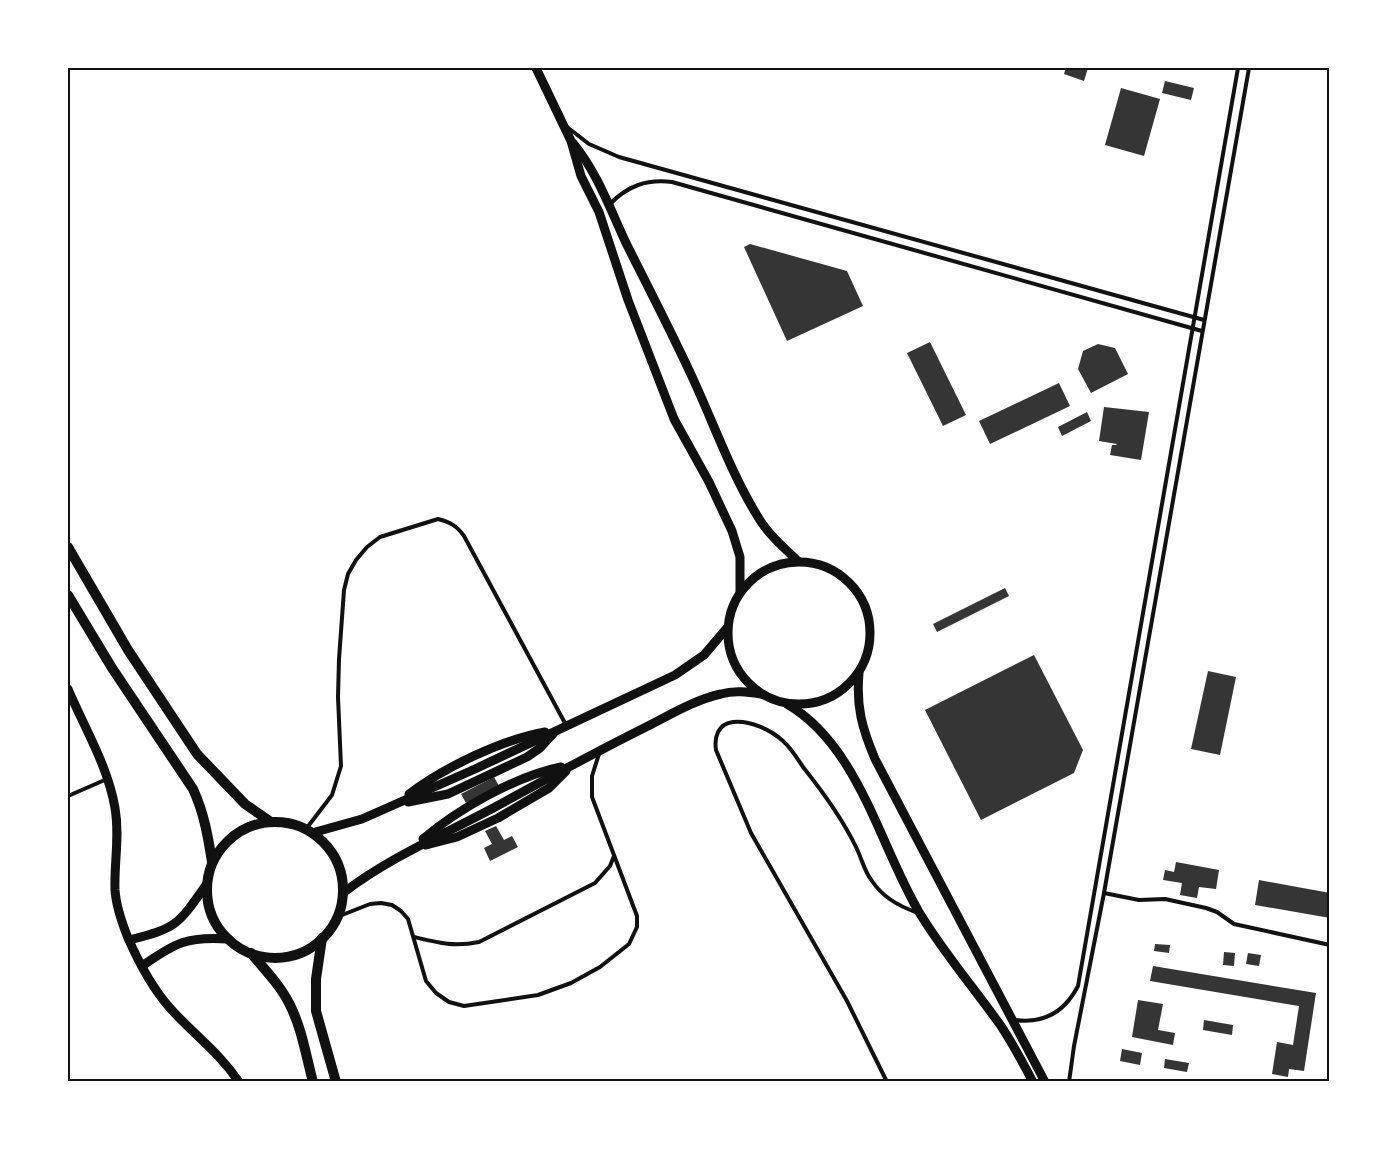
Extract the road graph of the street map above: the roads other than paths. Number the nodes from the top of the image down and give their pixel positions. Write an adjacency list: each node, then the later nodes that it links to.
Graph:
1 (536, 68): 4 (street)
2 (1238, 68): 7 (lane)
3 (1249, 68): 8 (lane)
4 (563, 124): 5 (street); 7 (lane)
5 (571, 141): 6 (street); 13 (street)
6 (609, 206): 9 (lane); 12 (street)
7 (1194, 317): 8 (lane); 9 (lane)
8 (1204, 320): 10 (lane)
9 (1192, 328): 10 (lane); 43 (lane)
10 (1202, 331): 33 (lane)
11 (68, 547): 26 (main road)
12 (798, 561): 13 (street); 16 (street)
13 (740, 591): 15 (street)
14 (68, 595): 30 (main road)
15 (727, 628): 18 (street); 20 (street)
16 (859, 673): 19 (street); 43 (street)
17 (68, 689): 23 (street)
18 (761, 694): 19 (street); 21 (street)
19 (787, 704): 34 (street)
20 (561, 728): 25 (street); 25 (street); 27 (lane)
21 (601, 750): 22 (street); 29 (lane)
22 (571, 765): 28 (street); 28 (street)
23 (107, 778): 24 (lane); 38 (street)
24 (68, 796)
25 (396, 804): 27 (street)
26 (271, 822): 27 (main road); 30 (main road)
27 (309, 831): 32 (main road)
28 (412, 849): 32 (street)
29 (614, 856): 36 (lane); 36 (lane)
30 (212, 862): 31 (main road)
31 (206, 885): 38 (street); 39 (main road)
32 (343, 893): 35 (main road)
33 (1104, 893): 40 (lane); 50 (lane)
34 (920, 913): 47 (lane); 48 (street)
35 (337, 917): 36 (lane); 37 (main road)
36 (413, 937)
37 (322, 938): 41 (main road); 46 (main road)
38 (129, 939): 42 (street)
39 (228, 939): 41 (main road); 42 (street)
40 (1329, 945)
41 (251, 953): 45 (main road)
42 (142, 966): 44 (street)
43 (1013, 1020): 49 (street)
44 (239, 1082)
45 (313, 1082)
46 (336, 1082)
47 (887, 1082)
48 (1033, 1082)
49 (1045, 1082)
50 (1069, 1082)

